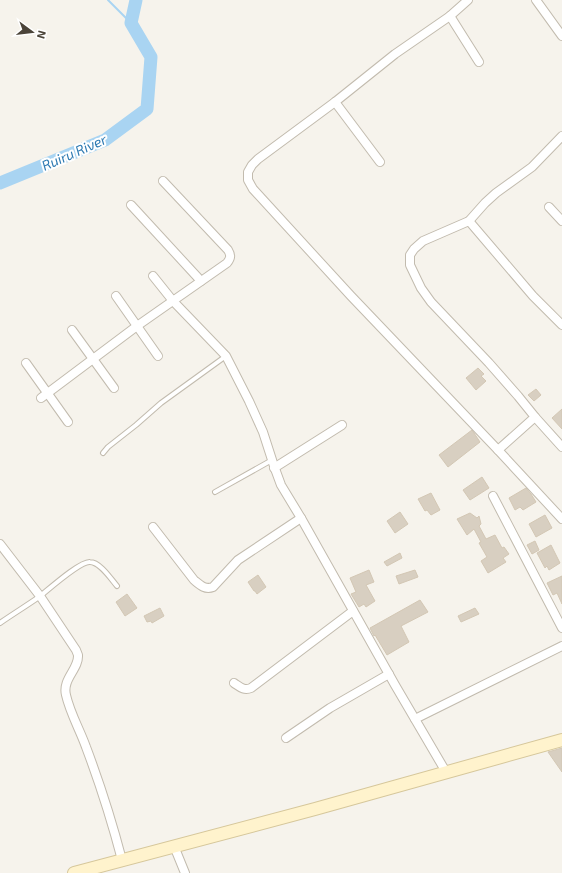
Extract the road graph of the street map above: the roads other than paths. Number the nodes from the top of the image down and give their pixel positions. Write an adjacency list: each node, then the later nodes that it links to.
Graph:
1 (468, 0): 3 (street)
2 (536, 0): 4 (street)
3 (450, 16): 5 (street); 6 (street)
4 (562, 36)
5 (479, 62)
6 (335, 102): 8 (street); 31 (street)
7 (562, 136): 12 (street)
8 (380, 162)
9 (163, 181): 15 (street)
10 (131, 205): 15 (street)
11 (549, 207): 13 (street)
12 (469, 221): 19 (street); 27 (street)
13 (562, 221)
14 (152, 276): 17 (street)
15 (201, 281): 17 (street)
16 (116, 296): 18 (street)
17 (173, 301): 18 (street); 22 (street)
18 (137, 326): 21 (street); 23 (street)
19 (562, 326)
20 (72, 330): 23 (street)
21 (158, 356)
22 (226, 356): 32 (lane); 33 (street)
23 (92, 359): 25 (street); 26 (street)
24 (26, 363): 26 (street)
25 (114, 388)
26 (44, 395): 28 (street)
27 (535, 417): 30 (street); 31 (street)
28 (68, 422)
29 (342, 425): 34 (street)
30 (562, 447)
31 (498, 450): 38 (street)
32 (103, 453)
33 (272, 460): 34 (street); 35 (lane)
34 (274, 468): 37 (street)
35 (215, 492)
36 (493, 496): 45 (street)
37 (301, 518): 39 (street); 43 (street)
38 (562, 519)
39 (152, 526)
40 (0, 544): 42 (street)
41 (117, 586): 42 (lane)
42 (40, 596): 44 (lane); 54 (street)
43 (353, 611): 47 (street); 48 (street)
44 (0, 623)
45 (562, 628)
46 (562, 646): 49 (street)
47 (389, 674): 49 (street); 50 (street)
48 (234, 683)
49 (415, 719): 52 (street)
50 (286, 738)
51 (562, 740): 52 (street)
52 (446, 772): 53 (street)
53 (174, 846): 54 (street); 56 (street)
54 (122, 860): 55 (street)
55 (74, 873)
56 (185, 873)

